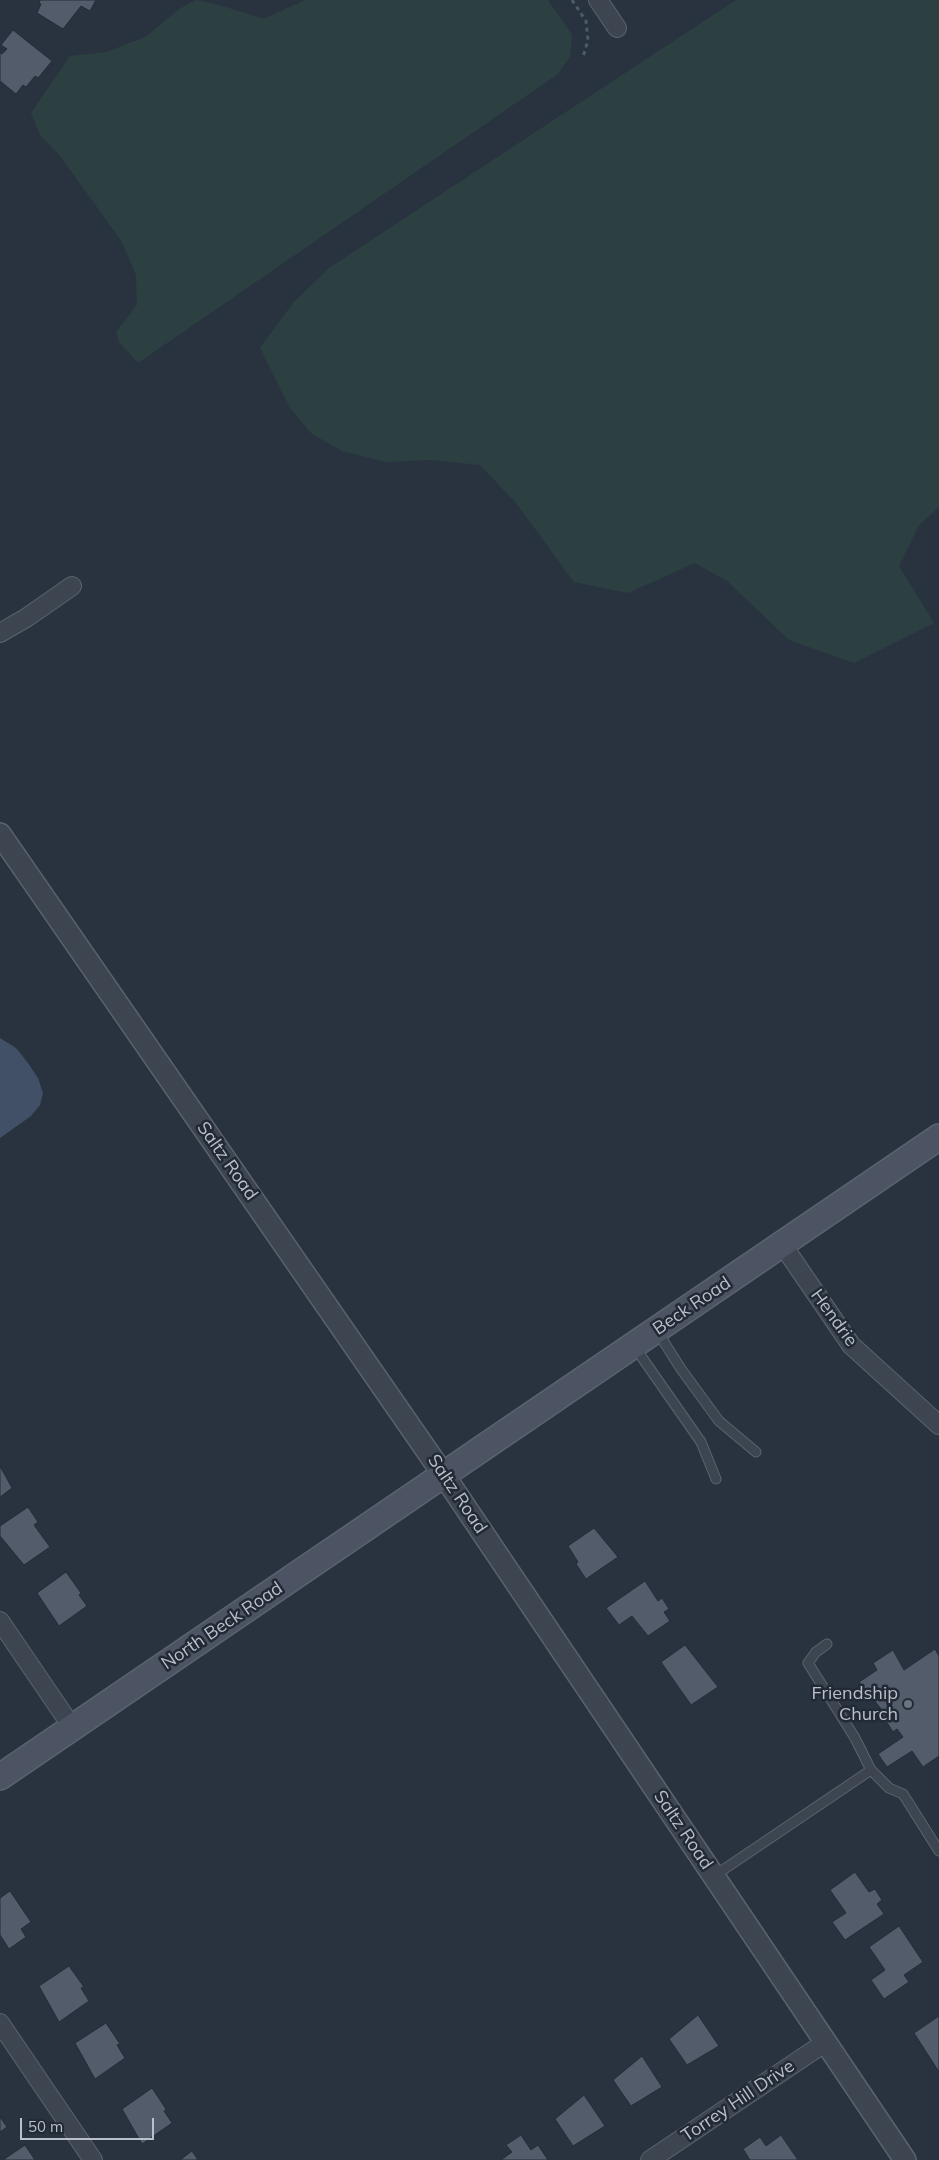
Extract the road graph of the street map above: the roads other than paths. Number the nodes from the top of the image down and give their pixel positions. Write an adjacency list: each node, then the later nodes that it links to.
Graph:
1 (598, 0): 2 (street)
2 (617, 28)
3 (72, 586): 4 (street)
4 (0, 633)
5 (0, 834): 12 (street, Saltz Road)
6 (939, 1137): 7 (main road, Beck Road)
7 (782, 1244): 8 (main road, Beck Road); 10 (street, Hendrie)
8 (657, 1330): 9 (main road, Beck Road); 11 (lane)
9 (634, 1345): 12 (main road, Beck Road); 13 (lane)
10 (939, 1425)
11 (756, 1452)
12 (443, 1474): 16 (main road, North Beck Road); 20 (street, Saltz Road)
13 (716, 1479)
14 (0, 1621): 16 (street)
15 (827, 1644): 17 (lane)
16 (72, 1727): 18 (main road, North Beck Road)
17 (871, 1770): 19 (lane); 20 (lane)
18 (0, 1777)
19 (939, 1851)
20 (713, 1876): 22 (street, Saltz Road)
21 (0, 2023): 23 (street)
22 (826, 2042): 24 (street, Torrey Hill Drive); 25 (street, Saltz Road)
23 (93, 2160)
24 (650, 2160)
25 (905, 2160)

